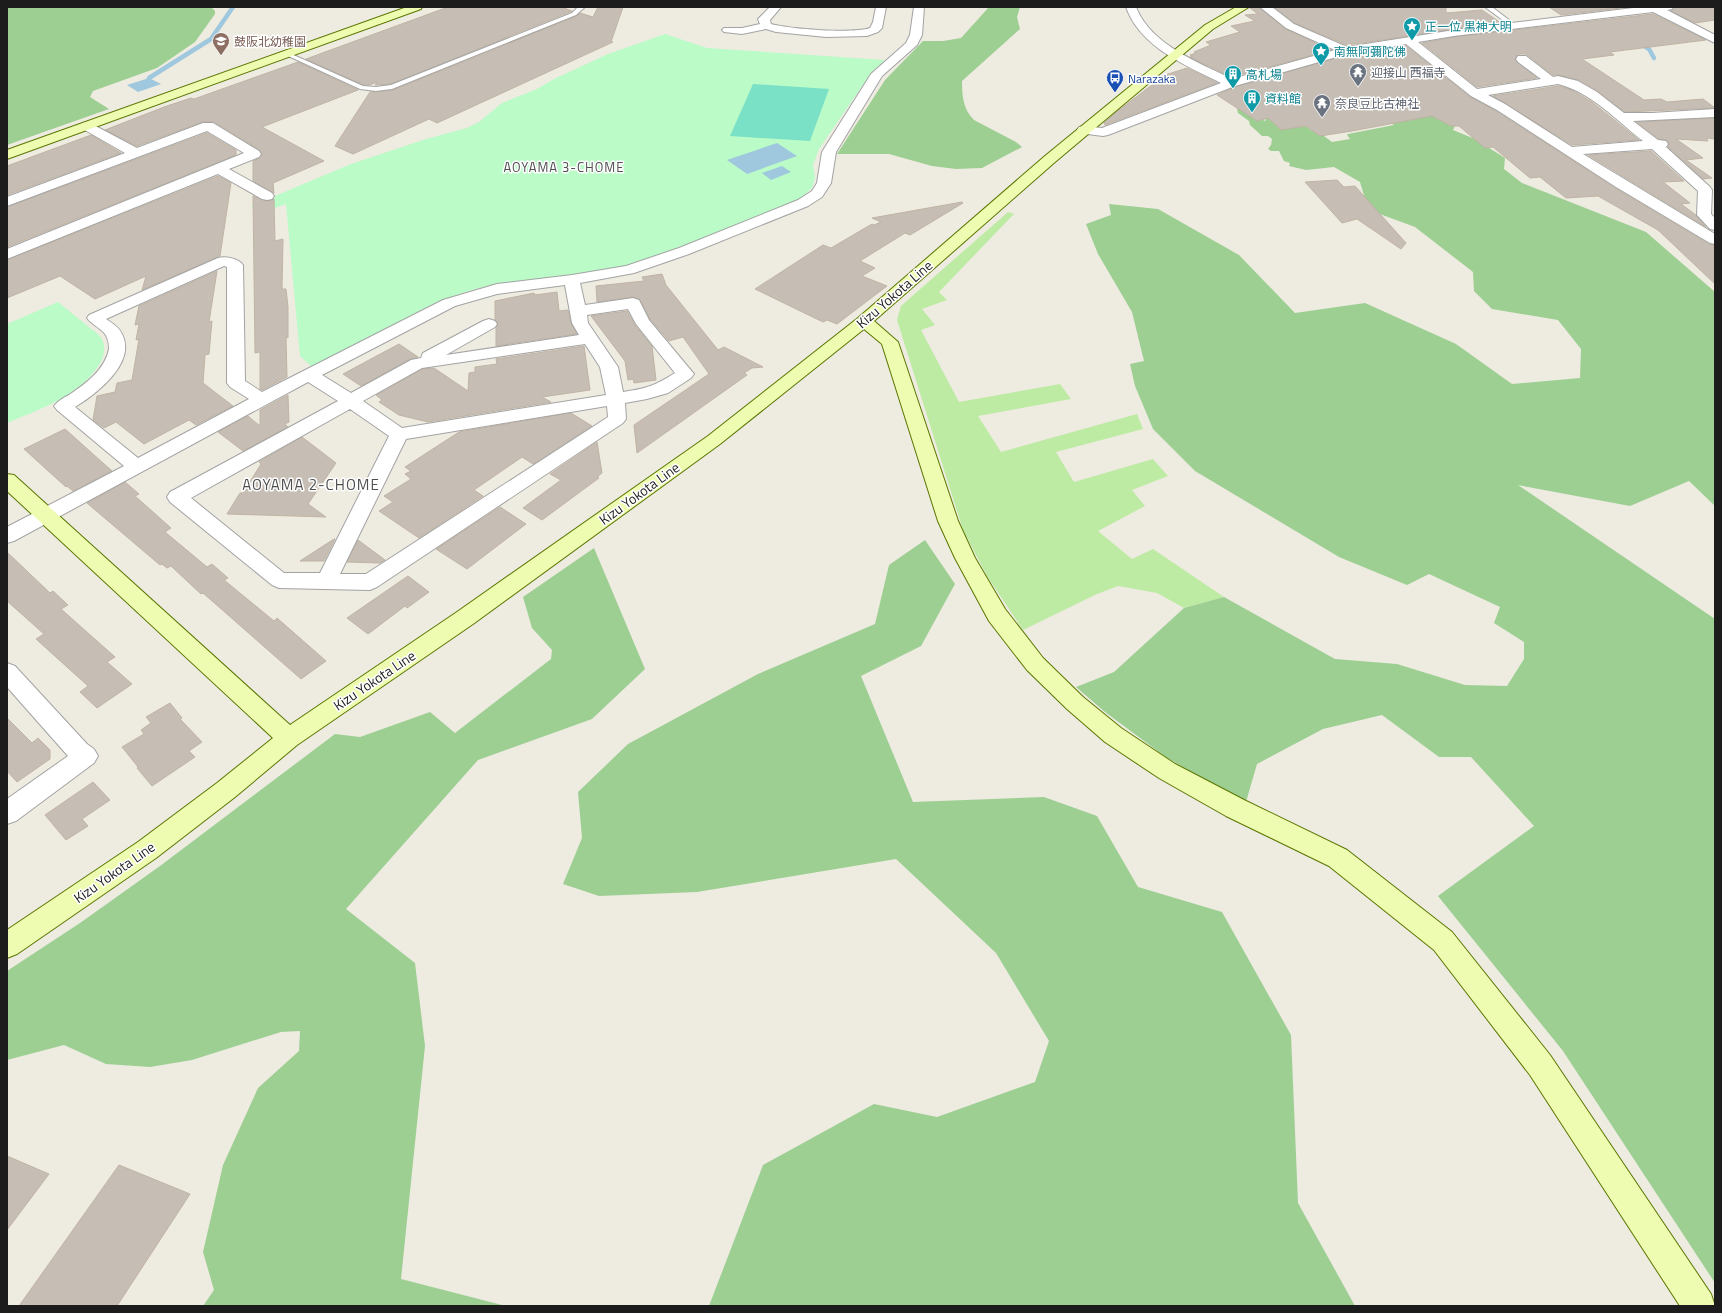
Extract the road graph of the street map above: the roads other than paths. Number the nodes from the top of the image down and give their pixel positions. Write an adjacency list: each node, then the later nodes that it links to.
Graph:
1 (417, 7): 18 (street)
2 (582, 7): 18 (lane)
3 (776, 7): 12 (street)
4 (881, 7): 12 (street)
5 (919, 7): 39 (street)
6 (1130, 7): 19 (street)
7 (1244, 7): 19 (street, Kizu Yokota Line)
8 (1265, 7): 17 (street)
9 (1488, 7): 13 (lane)
10 (1668, 7): 11 (street)
11 (1656, 9): 13 (street); 16 (street)
12 (766, 26): 14 (street)
13 (1514, 26): 15 (street)
14 (728, 30)
15 (1408, 40): 17 (street); 23 (street)
16 (1715, 40)
17 (1346, 51): 22 (street)
18 (287, 54): 26 (street)
19 (1177, 55): 22 (street); 27 (street, Kizu Yokota Line)
20 (1522, 59): 21 (street)
21 (1551, 81): 23 (street); 25 (street)
22 (1231, 82): 27 (street)
23 (1475, 93): 30 (street)
24 (1715, 113): 25 (street)
25 (1620, 117): 29 (street)
26 (88, 126): 31 (street); 32 (street)
27 (1084, 130): 41 (street, Kizu Yokota Line)
28 (1677, 143): 29 (street)
29 (1655, 144): 30 (street); 36 (street)
30 (1569, 150): 37 (street)
31 (135, 153): 33 (street); 35 (street)
32 (7, 155)
33 (218, 168): 34 (street); 38 (street)
34 (267, 196)
35 (7, 202)
36 (1715, 226)
37 (1715, 240)
38 (7, 254)
39 (572, 280): 40 (street); 45 (street)
40 (578, 311): 43 (street); 46 (street)
41 (864, 322): 56 (street, Kizu Yokota Line); 59 (street)
42 (488, 324): 44 (street)
43 (590, 338): 44 (street); 46 (street)
44 (417, 364): 48 (street)
45 (308, 375): 47 (street); 48 (street)
46 (616, 399): 49 (street); 54 (street)
47 (262, 400): 50 (street); 50 (street)
48 (350, 401): 49 (street); 54 (street)
49 (399, 434): 54 (street)
50 (136, 466): 52 (street)
51 (7, 480): 52 (street)
52 (46, 517): 53 (street); 56 (street)
53 (7, 536)
54 (327, 580)
55 (7, 672): 57 (street)
56 (289, 738): 58 (street, Kizu Yokota Line)
57 (7, 813)
58 (7, 945)
59 (1699, 1306)

